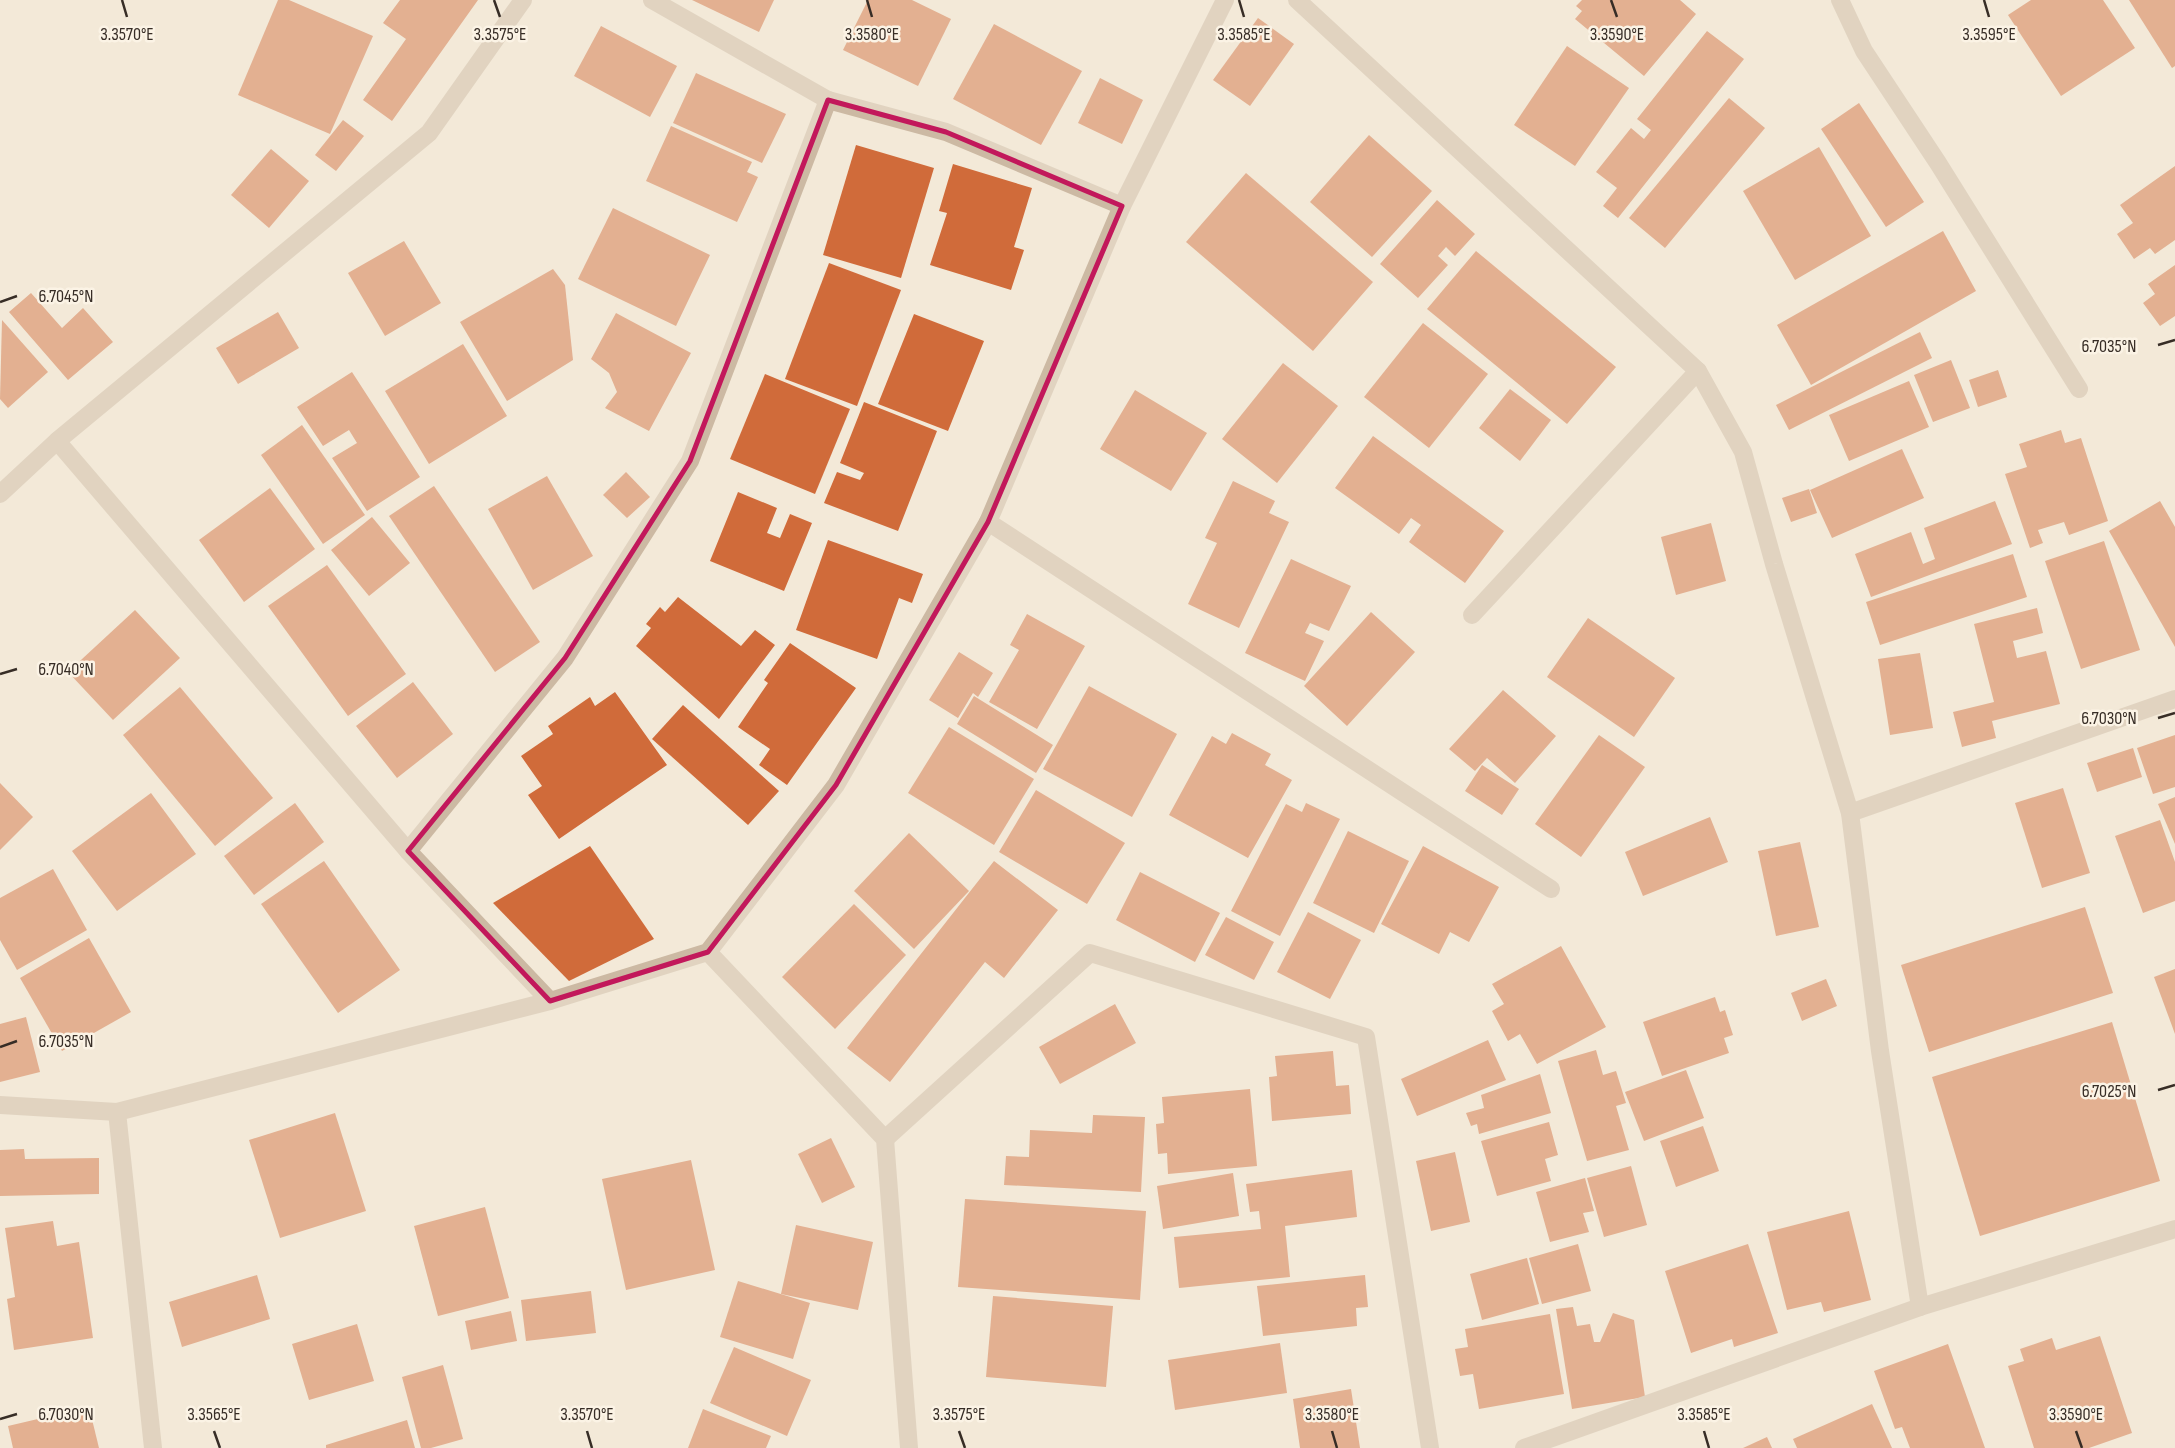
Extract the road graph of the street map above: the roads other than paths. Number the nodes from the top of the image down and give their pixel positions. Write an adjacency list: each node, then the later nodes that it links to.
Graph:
1 (523, 0): 10 (street)
2 (653, 0): 6 (street)
3 (1225, 0): 7 (street)
4 (1297, 0): 8 (street)
5 (1840, 0): 9 (street)
6 (828, 100): 7 (street); 16 (street)
7 (1122, 206): 12 (street)
8 (1699, 371): 13 (street); 15 (street)
9 (2079, 389)
10 (57, 441): 11 (street); 16 (street)
11 (0, 494)
12 (988, 522): 17 (street); 18 (street)
13 (1472, 615)
14 (2175, 699): 15 (street)
15 (1850, 813): 24 (street)
16 (408, 851): 19 (street)
17 (1551, 888)
18 (708, 951): 19 (street); 22 (street)
19 (550, 1001): 21 (street)
20 (0, 1105): 21 (street)
21 (117, 1112): 25 (street)
22 (885, 1139): 26 (street); 27 (street)
23 (2175, 1229): 24 (street)
24 (1920, 1307): 28 (street)
25 (153, 1448)
26 (909, 1448)
27 (1430, 1448)
28 (1524, 1448)

